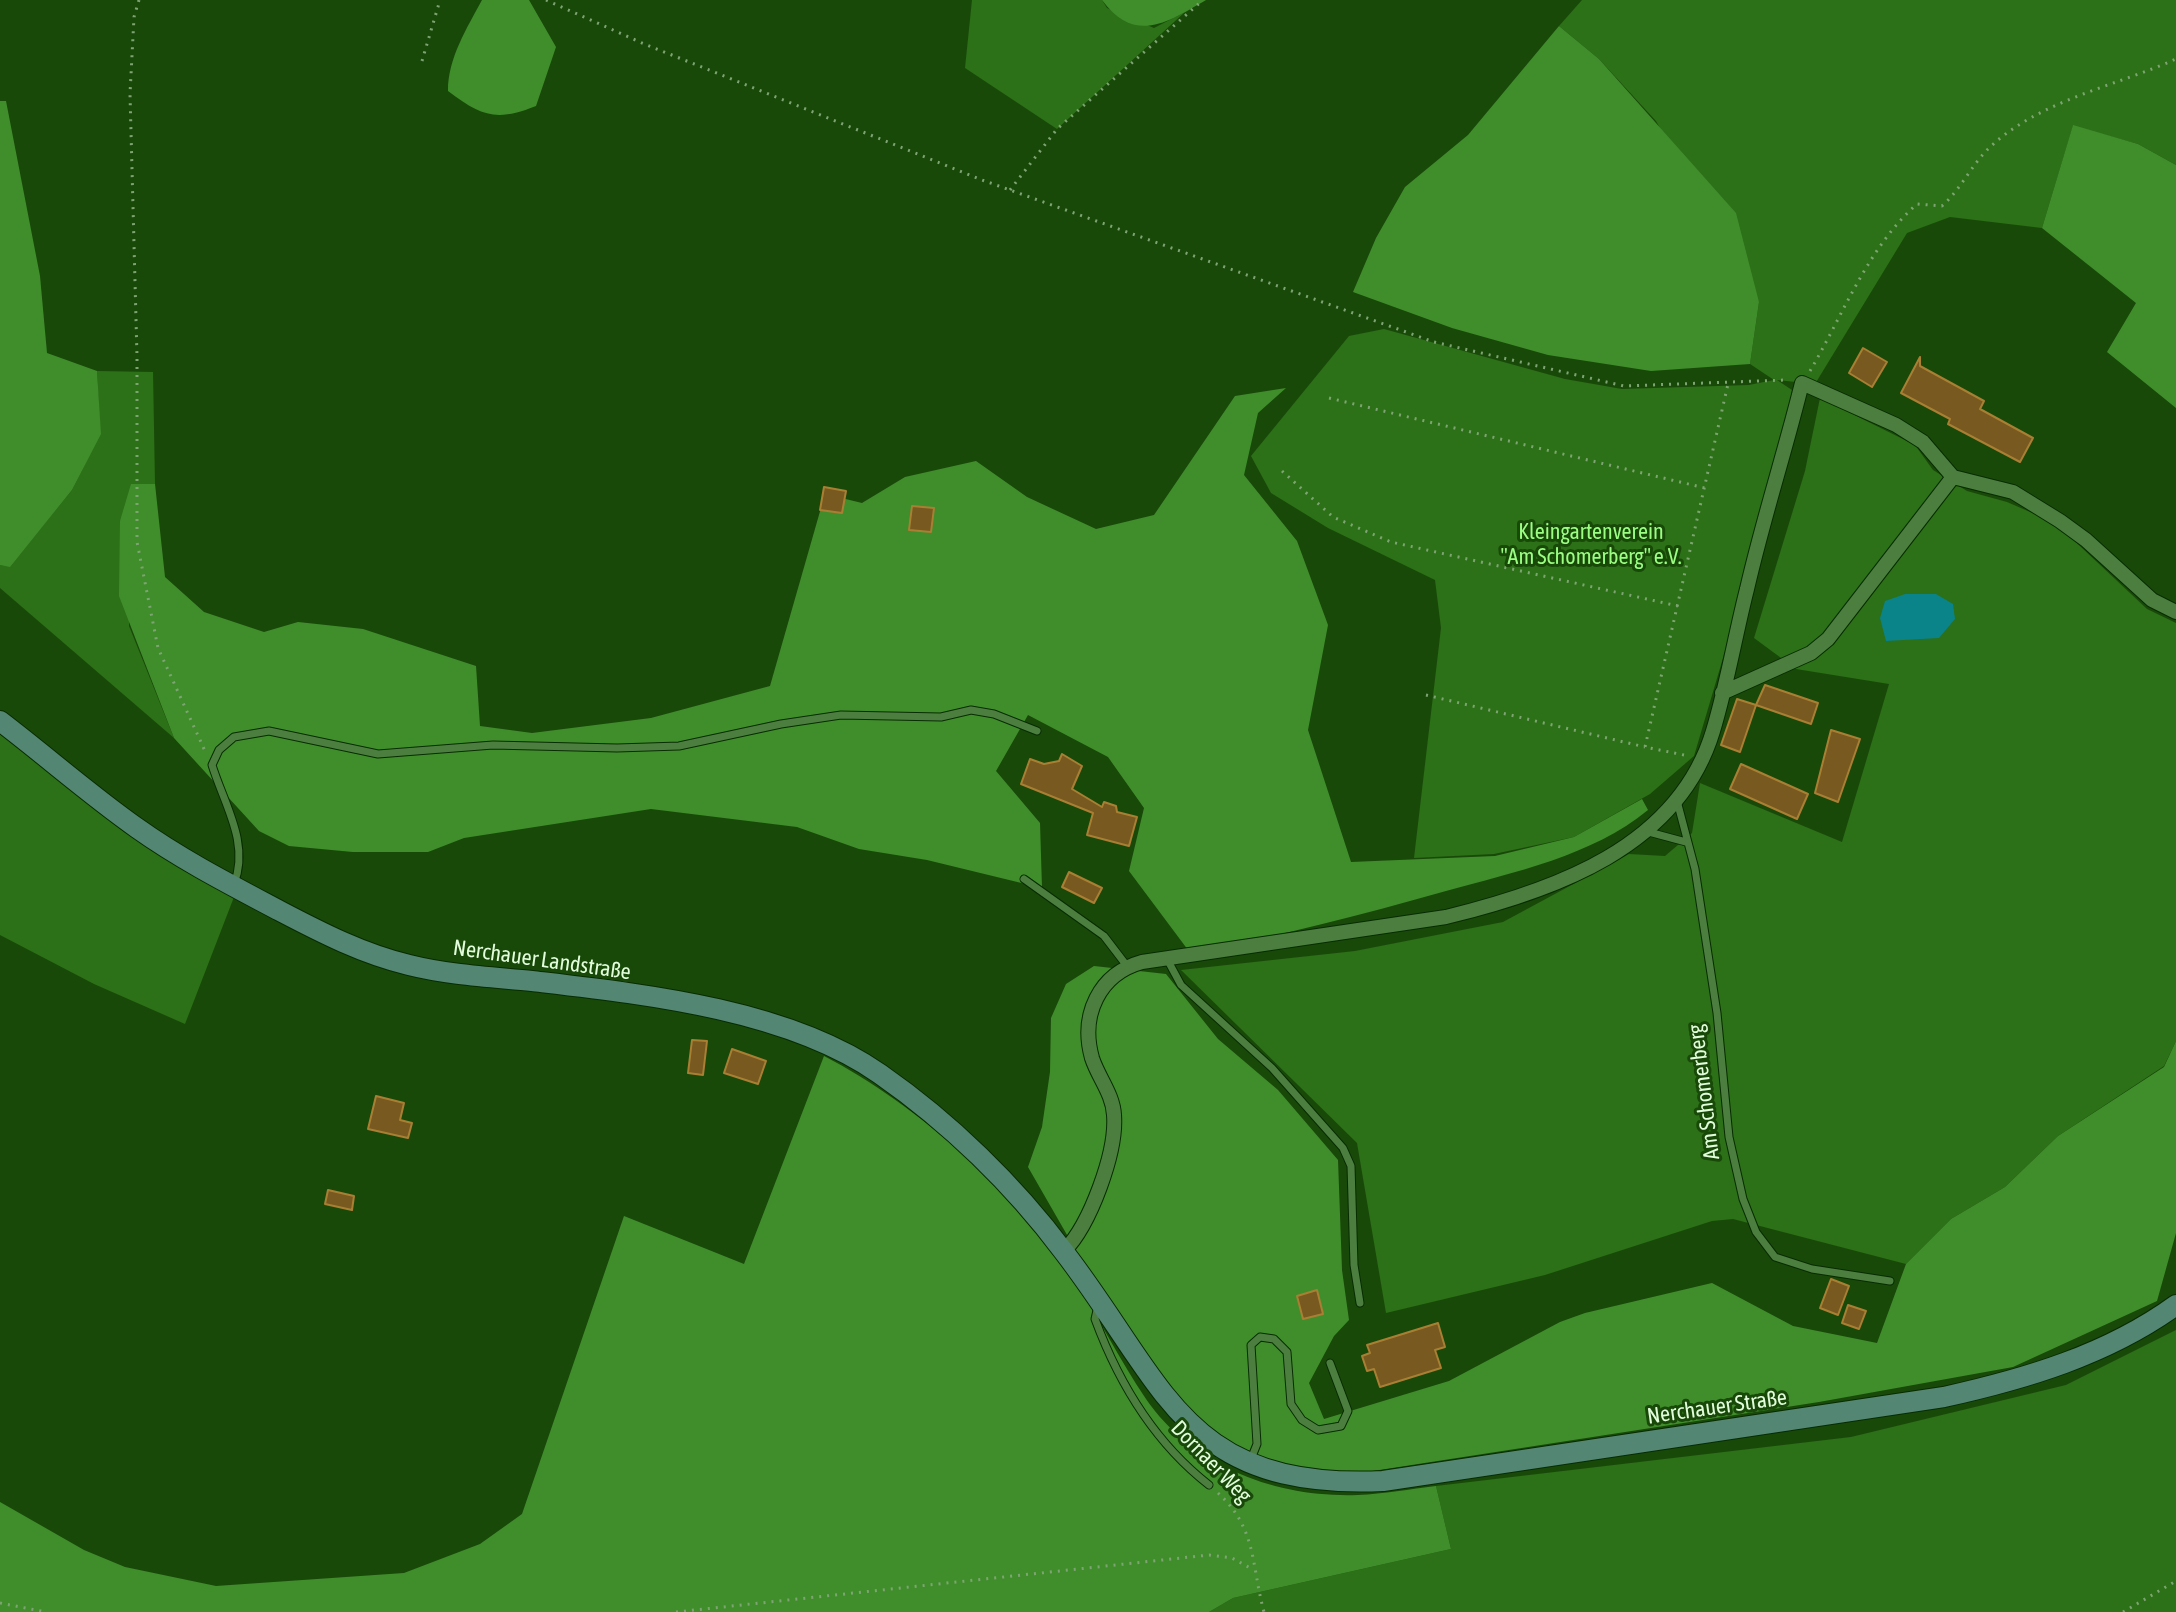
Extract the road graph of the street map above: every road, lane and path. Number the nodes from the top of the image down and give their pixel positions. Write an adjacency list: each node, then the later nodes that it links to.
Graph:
1 (139, 0): 22 (path)
2 (440, 0): 6 (path)
3 (546, 0): 7 (path)
4 (1203, 0): 7 (path)
5 (2176, 59): 8 (path)
6 (422, 61)
7 (1010, 190): 9 (path)
8 (1802, 383): 9 (path); 12 (street); 16 (street)
9 (1728, 384): 13 (path)
10 (1329, 398): 13 (path)
11 (1282, 471): 14 (path)
12 (1953, 477): 15 (street); 16 (street)
13 (1705, 488): 14 (path)
14 (1678, 606): 20 (path)
15 (2176, 612)
16 (1722, 693): 21 (street)
17 (1426, 695): 20 (path)
18 (0, 721): 27 (main road, Nerchauer Landstraße)
19 (1037, 731): 22 (lane)
20 (1645, 747): 21 (path)
21 (1702, 758): 23 (street)
22 (212, 765): 27 (lane)
23 (1677, 797): 24 (street); 25 (lane, Am Schomerberg)
24 (1645, 831): 25 (lane); 28 (street)
25 (1686, 842): 31 (lane, Am Schomerberg)
26 (1024, 879): 29 (lane)
27 (233, 886): 30 (main road, Nerchauer Landstraße)
28 (1167, 959): 29 (street); 33 (lane)
29 (1127, 966): 30 (street)
30 (1064, 1251): 32 (main road, Nerchauer Straße)
31 (1890, 1281)
32 (1102, 1303): 36 (main road, Nerchauer Straße); 37 (lane, Dornaer Weg)
33 (1360, 1303)
34 (2176, 1305): 36 (main road, Nerchauer Straße)
35 (1330, 1363): 36 (lane)
36 (1249, 1464)
37 (1209, 1485): 38 (path, Dornaer Weg)
38 (1252, 1569): 42 (path); 43 (path, Dornaer Weg)
39 (2176, 1581): 44 (path)
40 (0, 1603): 41 (path)
41 (46, 1612)
42 (676, 1612)
43 (1264, 1612)
44 (2123, 1612)

